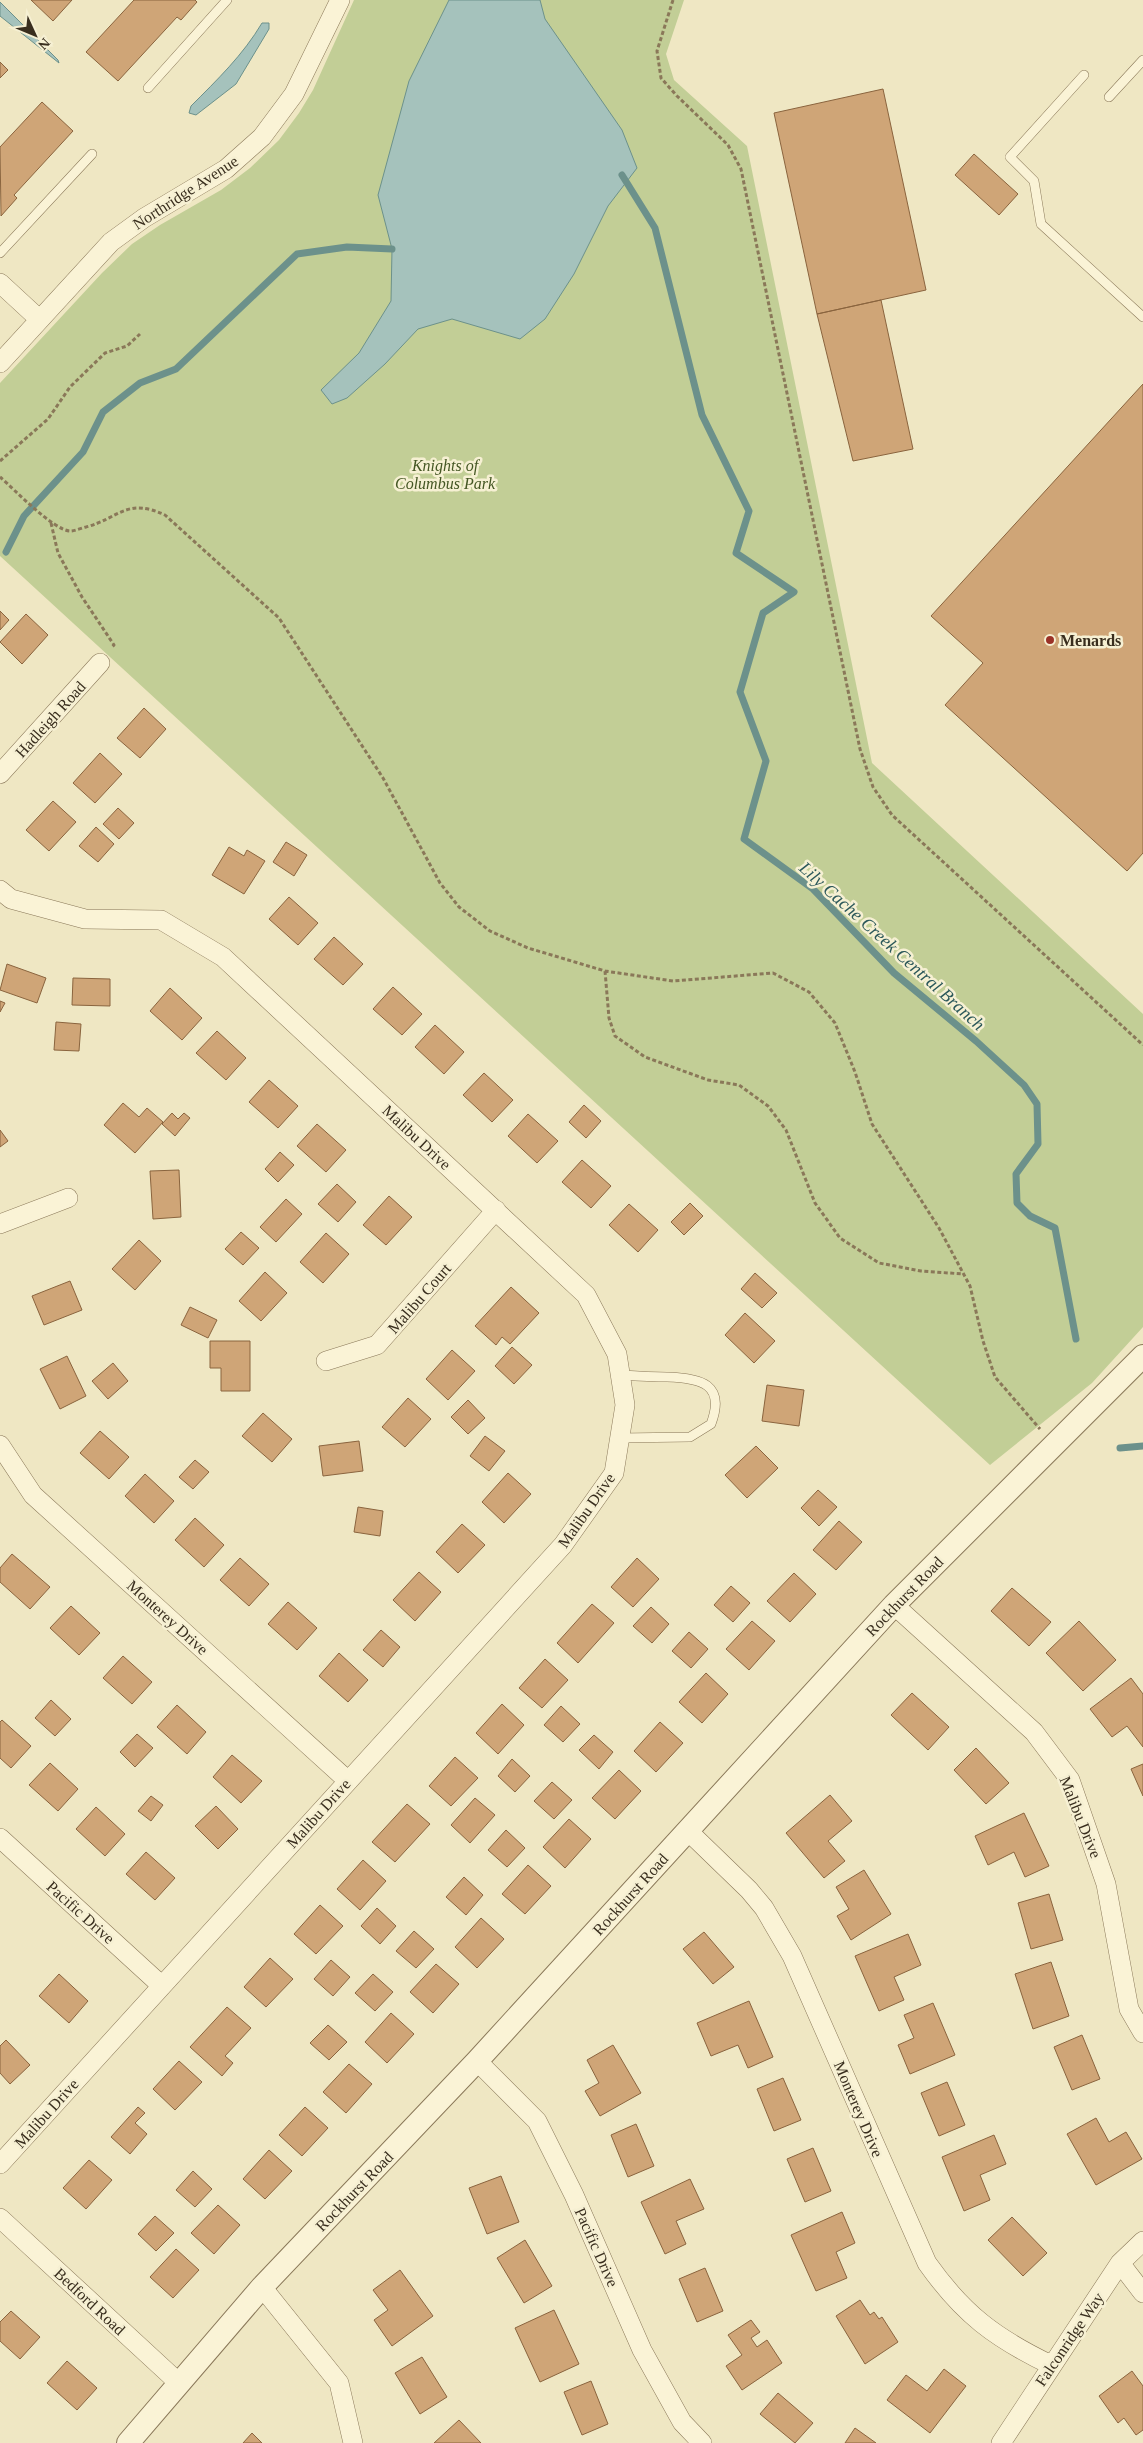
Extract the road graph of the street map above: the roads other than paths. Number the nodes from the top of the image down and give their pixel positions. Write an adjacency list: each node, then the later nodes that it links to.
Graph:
1 (227, 0): 5 (lane)
2 (335, 2): 11 (street, Northridge Avenue)
3 (1143, 60): 6 (lane)
4 (1084, 76): 10 (lane)
5 (148, 88)
6 (1109, 98)
7 (92, 154): 8 (lane)
8 (0, 253)
9 (0, 283): 11 (street)
10 (1143, 317)
11 (39, 319): 12 (street, Northridge Avenue)
12 (0, 362)
13 (100, 663): 14 (street, Hadleigh Road)
14 (0, 774)
15 (0, 890): 17 (street, Malibu Drive)
16 (68, 1198): 18 (street)
17 (496, 1210): 20 (street, Malibu Court); 21 (street, Malibu Drive)
18 (0, 1224)
19 (1143, 1356): 24 (street, Rockhurst Road)
20 (326, 1360)
21 (620, 1375): 22 (street, Malibu Drive); 22 (lane)
22 (620, 1438): 25 (street, Malibu Drive)
23 (0, 1445): 25 (street, Monterey Drive)
24 (894, 1605): 26 (street, Rockhurst Road); 29 (street, Malibu Drive)
25 (347, 1780): 28 (street, Malibu Drive)
26 (688, 1831): 30 (street, Rockhurst Road); 37 (street, Monterey Drive)
27 (0, 1838): 28 (street, Pacific Drive)
28 (162, 1986): 31 (street, Malibu Drive)
29 (1143, 2033)
30 (477, 2061): 35 (street, Rockhurst Road); 41 (street, Pacific Drive)
31 (0, 2164)
32 (0, 2218): 38 (street, Bedford Road)
33 (1143, 2241): 34 (street, Falconridge Way)
34 (1120, 2263): 36 (street); 37 (street, Falconridge Way)
35 (262, 2287): 38 (street, Rockhurst Road); 40 (street)
36 (1143, 2293)
37 (1051, 2365): 42 (street, Falconridge Way)
38 (180, 2384): 39 (street, Rockhurst Road)
39 (128, 2443)
40 (353, 2443)
41 (702, 2443)
42 (1001, 2443)

